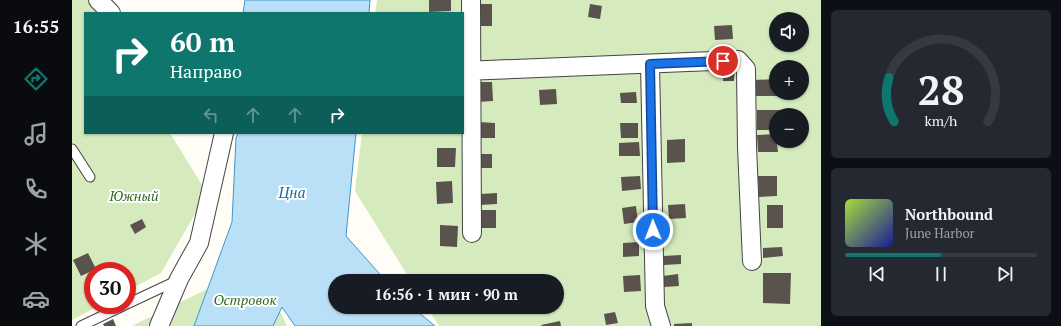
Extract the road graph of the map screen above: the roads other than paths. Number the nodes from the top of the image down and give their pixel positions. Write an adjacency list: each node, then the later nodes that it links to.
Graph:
1 (98, 0): 3 (street)
2 (471, 0): 5 (street)
3 (110, 12)
4 (650, 64): 5 (street); 10 (street); 16 (street)
5 (467, 71): 9 (street)
6 (224, 134): 11 (street)
7 (72, 149): 8 (lane)
8 (90, 177)
9 (472, 233)
10 (752, 261)
11 (179, 279): 12 (lane); 15 (street)
12 (136, 300)
13 (107, 314): 14 (lane)
14 (81, 326)
15 (159, 326)
16 (661, 326)

